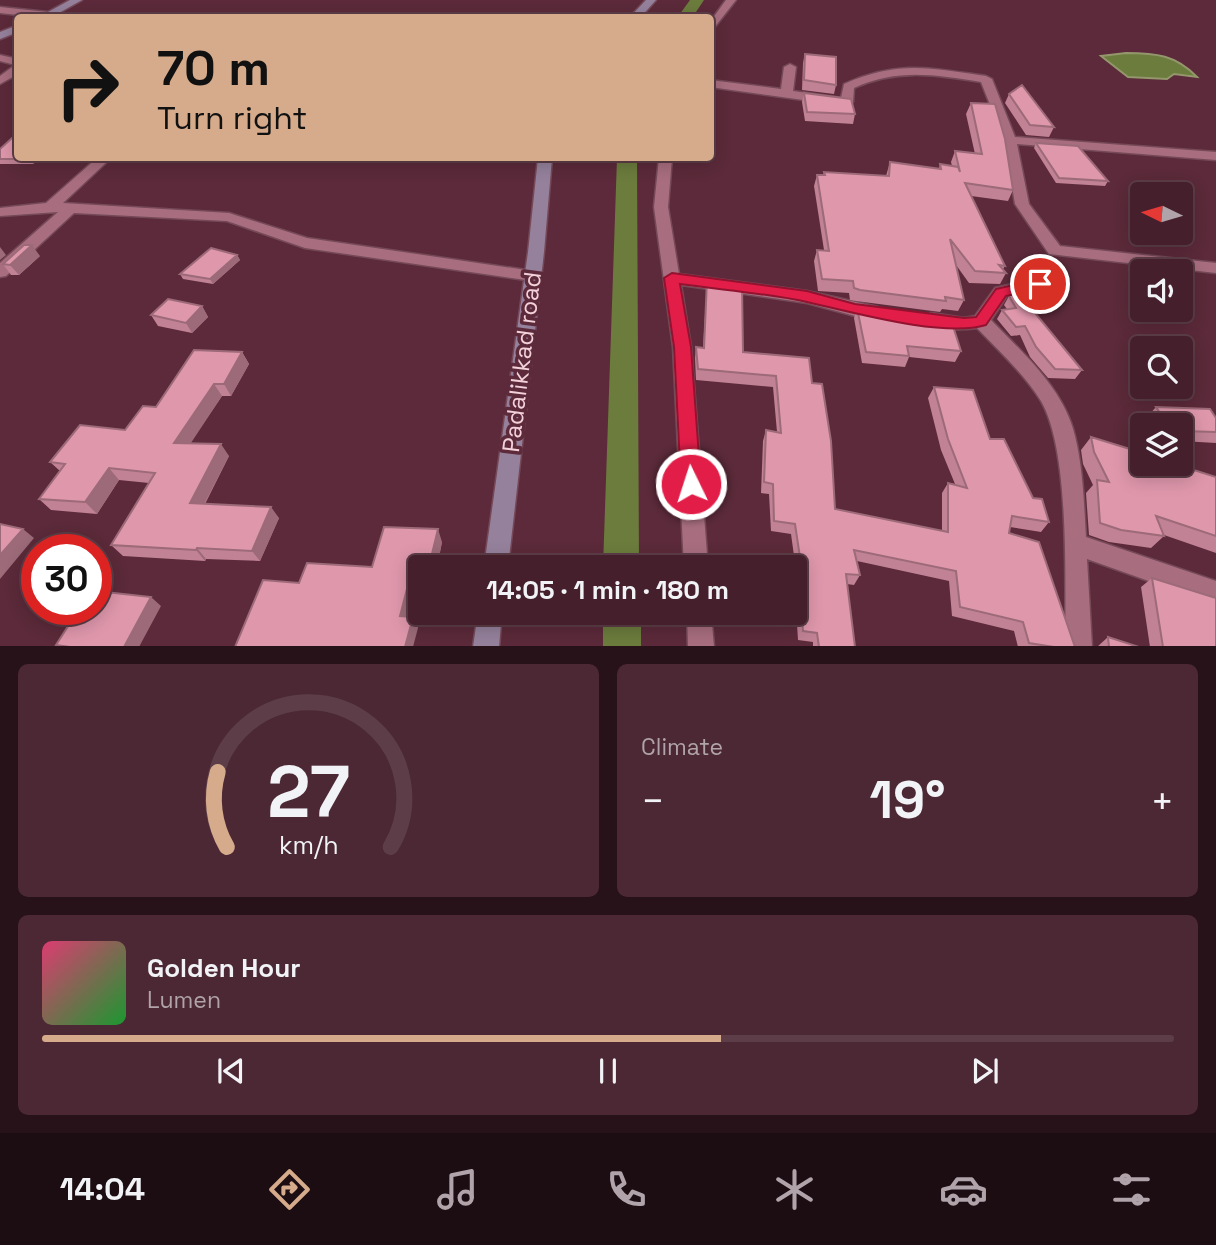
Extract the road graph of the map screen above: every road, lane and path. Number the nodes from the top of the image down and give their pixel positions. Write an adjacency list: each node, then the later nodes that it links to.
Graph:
1 (77, 0): 6 (street)
2 (651, 0): 7 (street)
3 (731, 0): 8 (street)
4 (0, 9): 5 (street)
5 (32, 14)
6 (49, 14)
7 (638, 14)
8 (714, 24)
9 (790, 67): 13 (street)
10 (14, 69): 11 (street)
11 (0, 81)
12 (714, 83): 13 (street)
13 (787, 92): 14 (street)
14 (1010, 140): 15 (street); 22 (street)
15 (1216, 156)
16 (101, 161): 19 (street)
17 (545, 161): 24 (street, Padalikkad road)
18 (665, 161): 25 (street)
19 (50, 207): 20 (street); 21 (street)
20 (71, 208): 23 (street); 24 (street)
21 (0, 212)
22 (1216, 268)
23 (0, 272)
24 (533, 276): 29 (street, Padalikkad road)
25 (672, 278): 27 (street); 30 (street)
26 (1040, 284): 27 (street)
27 (981, 321): 28 (street)
28 (1074, 544): 31 (street); 36 (street)
29 (498, 555)
30 (695, 555)
31 (1216, 593)
32 (488, 625): 34 (street)
33 (700, 625): 35 (street)
34 (486, 646)
35 (701, 646)
36 (1079, 646)

